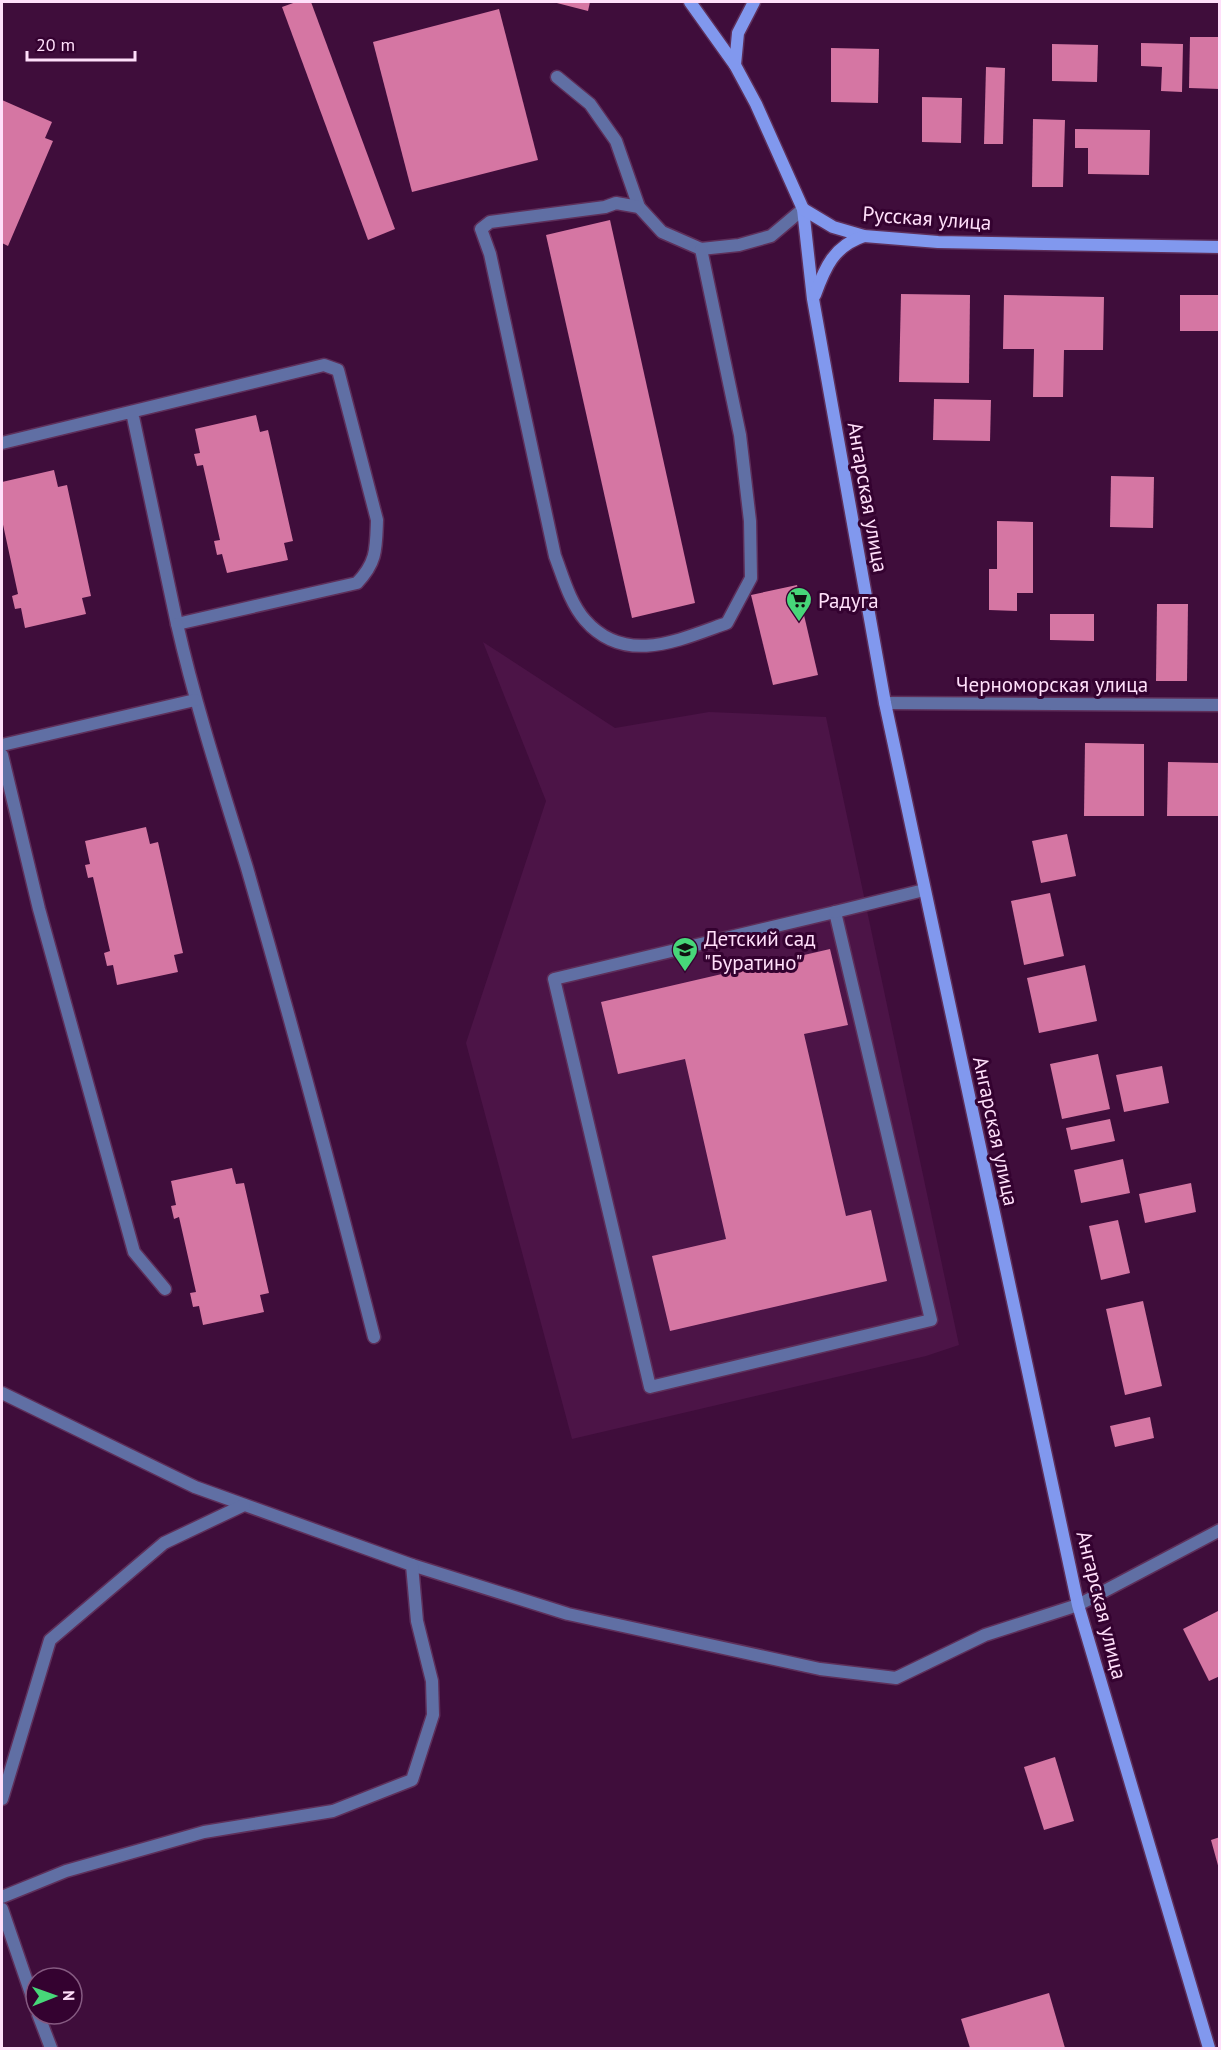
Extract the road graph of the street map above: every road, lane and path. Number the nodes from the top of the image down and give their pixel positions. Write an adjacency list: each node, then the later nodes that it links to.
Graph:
1 (690, 2): 3 (main road)
2 (754, 2): 3 (main road)
3 (735, 65): 6 (main road)
4 (557, 77): 5 (street)
5 (639, 207): 9 (street); 9 (street)
6 (803, 209): 7 (main road, Русская улица); 9 (street); 10 (main road, Ангарская улица)
7 (864, 236): 8 (main road, Русская улица); 10 (main road)
8 (1220, 247)
9 (701, 249)
10 (813, 299): 15 (main road, Ангарская улица)
11 (132, 412): 12 (street); 13 (street); 13 (street)
12 (2, 442)
13 (177, 624): 14 (street)
14 (195, 700): 17 (street); 22 (street)
15 (885, 703): 16 (street, Черноморская улица); 19 (main road, Ангарская улица)
16 (1220, 705)
17 (2, 745)
18 (2, 755): 21 (street)
19 (924, 890): 20 (street); 27 (main road, Ангарская улица)
20 (835, 912): 20 (street)
21 (165, 1289)
22 (374, 1337)
23 (2, 1393): 24 (street)
24 (244, 1505): 26 (street); 28 (street)
25 (1220, 1530): 27 (street)
26 (412, 1565): 27 (street); 29 (street)
27 (1078, 1605): 34 (main road, Ангарская улица)
28 (2, 1799)
29 (2, 1897)
30 (2, 1909): 31 (street)
31 (24, 1973)
32 (42, 2026): 33 (street)
33 (51, 2049)
34 (1209, 2049)

